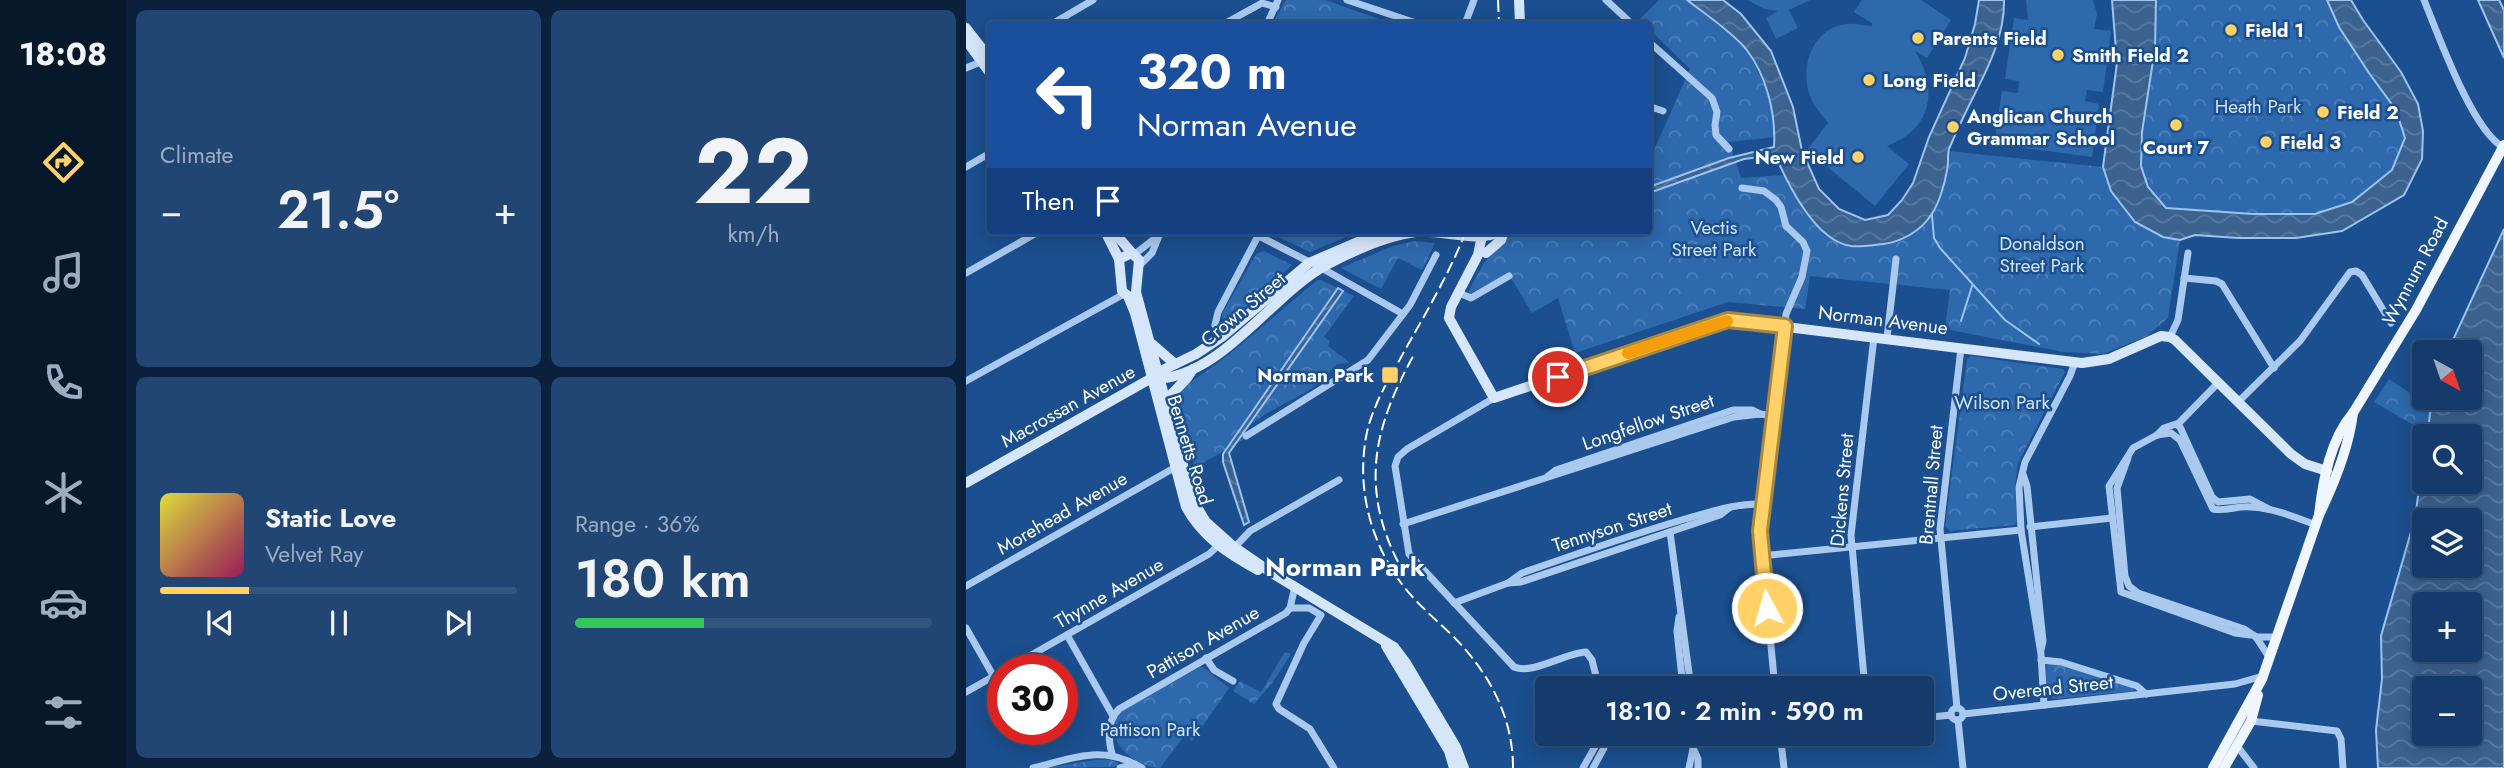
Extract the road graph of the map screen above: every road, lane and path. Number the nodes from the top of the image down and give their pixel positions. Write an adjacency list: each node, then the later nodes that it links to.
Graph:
1 (1093, 0): 10 (street)
2 (1348, 0): 9 (street)
3 (1380, 0): 9 (street)
4 (1474, 0): 14 (street)
5 (1519, 0): 15 (main road)
6 (1606, 0): 16 (street)
7 (2424, 0): 24 (street)
8 (1279, 2): 11 (street); 12 (street)
9 (1377, 10): 13 (street)
10 (1057, 21)
11 (1229, 21)
12 (1269, 21)
13 (1410, 21)
14 (1466, 21)
15 (1520, 21)
16 (1629, 21)
17 (966, 28): 20 (main road)
18 (966, 40): 20 (main road)
19 (1652, 45): 25 (street)
20 (987, 60): 21 (street)
21 (966, 68)
22 (1652, 107): 23 (street)
23 (1663, 111)
24 (2503, 146): 80 (main road, Wynnum Road)
25 (1730, 149)
26 (987, 155): 27 (street)
27 (966, 167)
28 (1742, 188): 58 (street)
29 (1033, 235): 49 (street)
30 (1107, 235): 44 (main road)
31 (1116, 235): 42 (main road)
32 (1157, 235): 42 (street)
33 (1159, 235): 47 (street)
34 (1373, 235): 46 (main road, Crown Street)
35 (1402, 235): 48 (main road, Crown Street)
36 (1485, 235): 40 (main road)
37 (1485, 235): 50 (main road)
38 (1502, 235): 40 (main road)
39 (1258, 236): 46 (street); 57 (street)
40 (1486, 253): 50 (main road)
41 (2188, 253): 52 (street)
42 (1133, 254): 44 (main road); 47 (main road)
43 (1436, 255): 55 (street)
44 (1119, 259): 53 (main road)
45 (1896, 259): 61 (street)
46 (1309, 263): 48 (street); 65 (main road, Crown Street)
47 (1140, 265): 53 (main road)
48 (1321, 268): 55 (street); 66 (main road, Crown Street)
49 (966, 272)
50 (1469, 275): 54 (main road)
51 (1509, 276): 54 (street)
52 (2184, 278): 60 (street); 67 (street)
53 (1127, 292): 62 (main road, Bennetts Road); 68 (main road, Bennetts Road); 69 (street)
54 (1459, 293): 71 (main road)
55 (1403, 314): 77 (street)
56 (2391, 323): 67 (street)
57 (1215, 325)
58 (1785, 326): 59 (main road, Norman Avenue); 71 (main road, Norman Avenue); 74 (street)
59 (1874, 337): 61 (main road, Norman Avenue); 95 (street, Dickens Street)
60 (2170, 337): 64 (main road, Norman Avenue); 70 (main road)
61 (1887, 338): 63 (main road, Norman Avenue)
62 (1152, 344): 65 (main road); 68 (main road, Bennetts Road)
63 (1961, 348): 64 (main road, Norman Avenue); 93 (street, Brentnall Street)
64 (2075, 362): 81 (street)
65 (1175, 364): 68 (main road, Crown Street)
66 (1193, 368): 68 (main road, Crown Street); 72 (main road)
67 (2274, 368): 73 (street)
68 (1157, 377): 72 (main road, Bennetts Road); 79 (main road, Bennetts Road); 83 (main road, Macrossan Avenue)
69 (966, 381)
70 (2218, 383): 73 (main road); 75 (street)
71 (1494, 398): 89 (street, Norman Avenue)
72 (1167, 399): 94 (main road, Bennetts Road)
73 (2238, 402): 80 (main road)
74 (1774, 416): 84 (street); 89 (street, Longfellow Street)
75 (2177, 425): 76 (street); 86 (street)
76 (2157, 435): 78 (street); 86 (street)
77 (1246, 436)
78 (2129, 454): 87 (street); 107 (street)
79 (1174, 468): 94 (main road, Bennetts Road); 100 (street, Morehead Avenue)
80 (2331, 472): 88 (main road, Wynnum Road)
81 (2022, 474): 90 (street); 91 (street)
82 (1339, 480): 96 (street)
83 (966, 483)
84 (1763, 504): 85 (street, Tennyson Street); 97 (street)
85 (1729, 508): 92 (street, Tennyson Street); 99 (street, Tennyson Street)
86 (2269, 509): 88 (street)
87 (2112, 518): 90 (street); 107 (street)
88 (2317, 520): 108 (main road, Wynnum Road)
89 (1403, 524): 102 (street)
90 (2030, 527): 110 (street)
91 (2021, 530): 93 (street); 110 (street)
92 (1670, 532): 99 (street, Tennyson Street); 104 (street)
93 (1940, 538): 95 (street); 130 (street, Brentnall Street)
94 (1222, 542): 96 (main road, Bennetts Road); 106 (street, Thynne Avenue)
95 (1851, 546): 97 (street); 120 (street, Dickens Street)
96 (1232, 550): 101 (main road, Bennetts Road)
97 (1761, 556): 119 (street)
98 (966, 573): 100 (street)
99 (1508, 583): 102 (street, Tennyson Street)
100 (969, 584)
101 (1294, 586): 103 (street); 126 (main road, Bennetts Road)
102 (1454, 603): 114 (street)
103 (1290, 608): 111 (street, Pattison Avenue); 146 (street)
104 (1679, 613): 117 (street); 118 (street)
105 (966, 628): 113 (street)
106 (1067, 635): 109 (street, Thynne Avenue); 131 (street)
107 (2253, 636): 108 (street); 112 (street)
108 (2277, 638): 112 (main road, Wynnum Road)
109 (1034, 654)
110 (2041, 657): 127 (street, Overend Street); 129 (street)
111 (1206, 658): 123 (street); 131 (street, Pattison Avenue)
112 (2270, 658): 121 (main road, Wynnum Road)
113 (987, 666)
114 (1595, 672): 115 (street); 116 (street)
115 (1594, 676)
116 (1596, 676)
117 (1682, 676)
118 (1689, 676)
119 (1774, 676)
120 (1864, 676)
121 (2263, 677): 124 (street, Overend Street); 128 (main road, Wynnum Road); 133 (main road, Wynnum Road)
122 (987, 680): 125 (street, Thynne Avenue)
123 (1233, 681)
124 (2235, 684): 127 (street, Overend Street); 128 (street)
125 (966, 692)
126 (1420, 694): 147 (main road, Bennetts Road); 148 (main road, Bennetts Road)
127 (2146, 694): 129 (street, Overend Street)
128 (2252, 700): 134 (main road, Wynnum Road)
129 (2044, 705): 130 (street, Overend Street)
130 (1957, 714): 132 (street, Overend Street); 154 (street, Brentnall Street)
131 (1113, 716): 141 (street)
132 (1934, 717)
133 (2251, 720): 134 (main road); 139 (main road, Wynnum Road); 157 (street)
134 (2236, 729): 155 (main road, Wynnum Road)
135 (1597, 746): 149 (street)
136 (1604, 746): 150 (street)
137 (1693, 746): 140 (street)
138 (1781, 746): 153 (street)
139 (2237, 746): 143 (main road, Wynnum Road); 156 (street)
140 (1693, 750): 151 (street); 152 (street)
141 (1112, 754): 142 (street); 144 (street)
142 (1138, 766): 145 (street)
143 (2224, 767)
144 (1033, 768)
145 (1120, 768)
146 (1334, 768)
147 (1454, 768)
148 (1464, 768)
149 (1583, 768)
150 (1593, 768)
151 (1689, 768)
152 (1698, 768)
153 (1784, 768)
154 (1963, 768)
155 (2213, 768)
156 (2254, 768)
157 (2343, 768)

